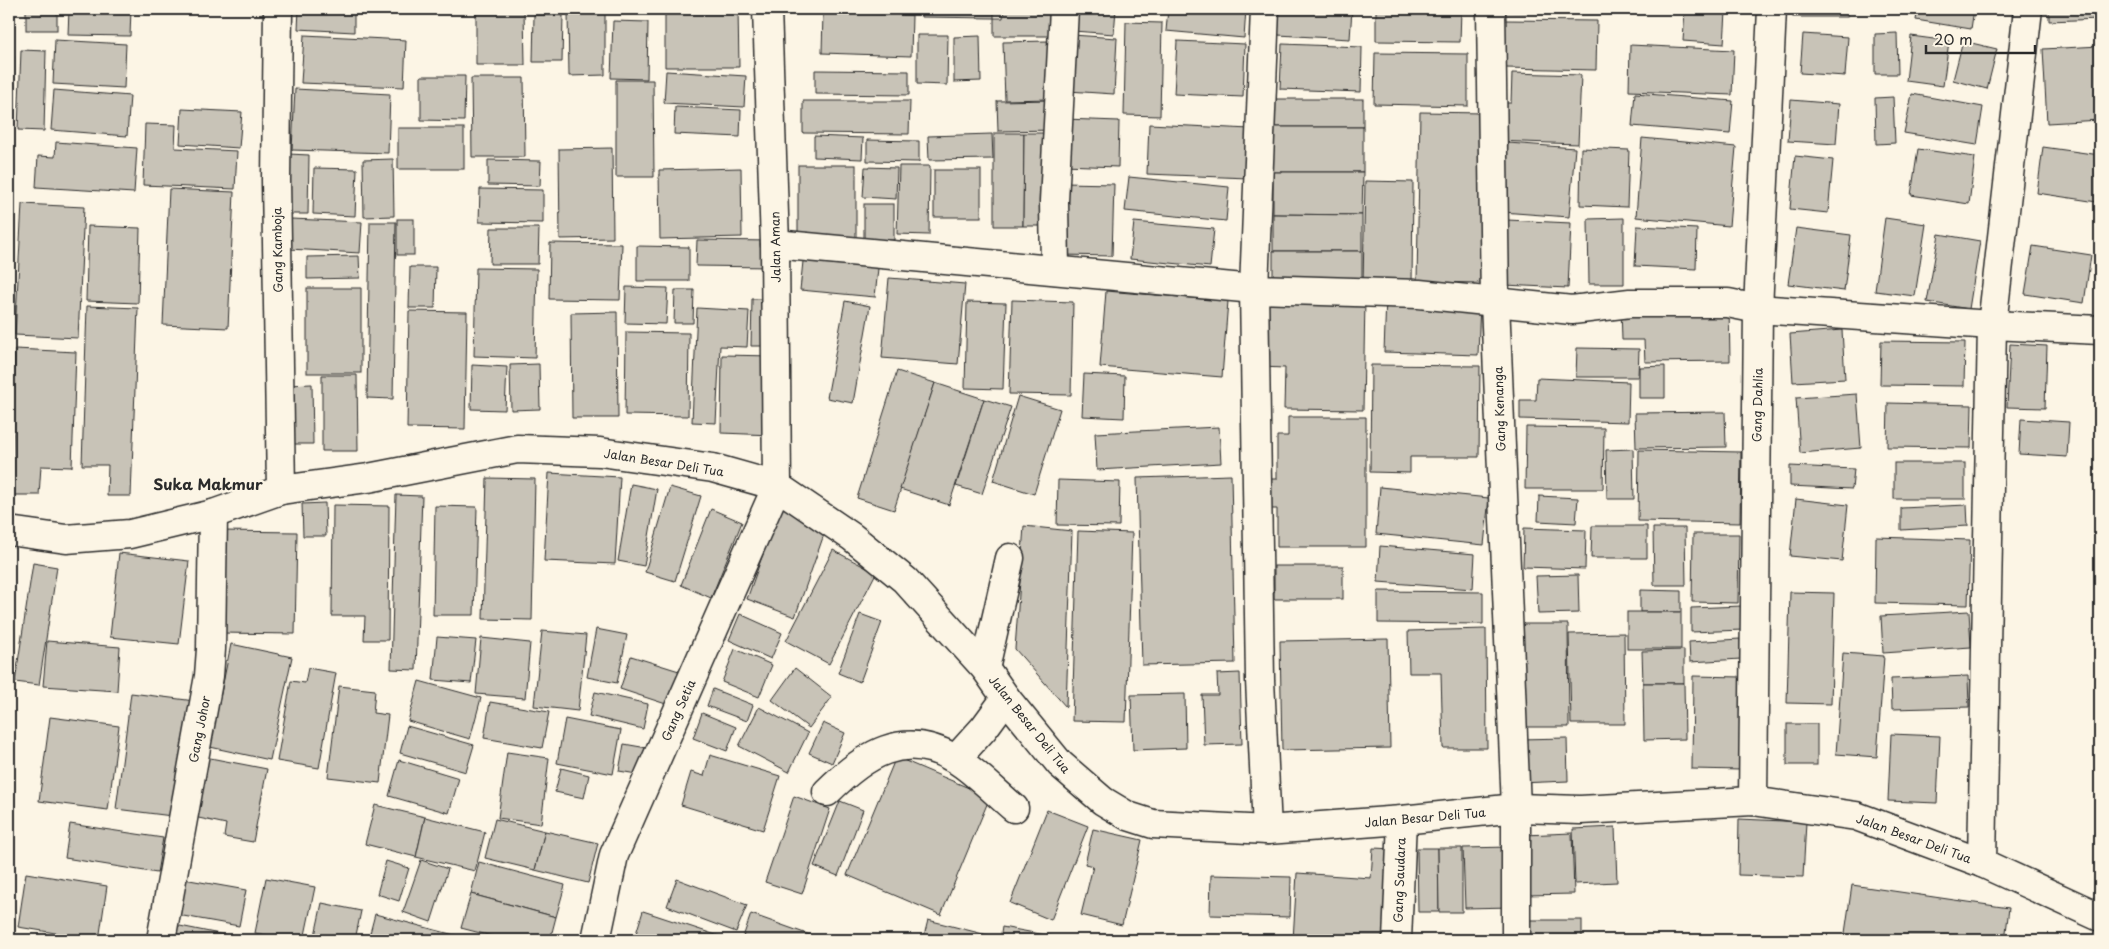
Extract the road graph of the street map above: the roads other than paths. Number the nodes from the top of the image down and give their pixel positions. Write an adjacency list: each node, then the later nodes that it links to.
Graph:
1 (278, 9): 16 (street, Gang Kamboja)
2 (767, 9): 8 (street, Jalan Aman)
3 (1064, 9): 9 (street)
4 (1265, 9): 10 (street)
5 (1491, 9): 11 (street, Gang Kenanga)
6 (1772, 9): 12 (street, Gang Dahlia)
7 (2028, 9): 13 (street)
8 (775, 244): 9 (street); 15 (street, Jalan Aman)
9 (1055, 270): 10 (street)
10 (1254, 289): 11 (street); 28 (street)
11 (1495, 302): 12 (street); 26 (street, Gang Kenanga)
12 (1758, 310): 13 (street); 24 (street, Gang Dahlia)
13 (1992, 325): 14 (street); 29 (street)
14 (2100, 330)
15 (776, 486): 16 (street, Jalan Besar Deli Tua); 20 (street, Jalan Besar Deli Tua); 32 (street, Gang Setia)
16 (280, 490): 17 (street, Jalan Besar Deli Tua)
17 (213, 514): 18 (street, Jalan Besar Deli Tua); 31 (street, Gang Johor)
18 (9, 531)
19 (1010, 558): 20 (street)
20 (985, 668): 21 (street, Jalan Besar Deli Tua)
21 (1006, 698): 22 (street); 28 (street, Jalan Besar Deli Tua)
22 (956, 759): 23 (street); 25 (street)
23 (827, 792)
24 (1753, 801): 26 (street, Jalan Besar Deli Tua); 29 (street, Jalan Besar Deli Tua)
25 (1014, 808)
26 (1516, 808): 27 (street, Jalan Besar Deli Tua); 34 (street, Gang Kenanga)
27 (1402, 820): 28 (street, Jalan Besar Deli Tua); 33 (street, Gang Saudara)
28 (1267, 830)
29 (1982, 863): 30 (street, Jalan Besar Deli Tua)
30 (2100, 917)
31 (161, 940)
32 (596, 940)
33 (1397, 940)
34 (1516, 940)

